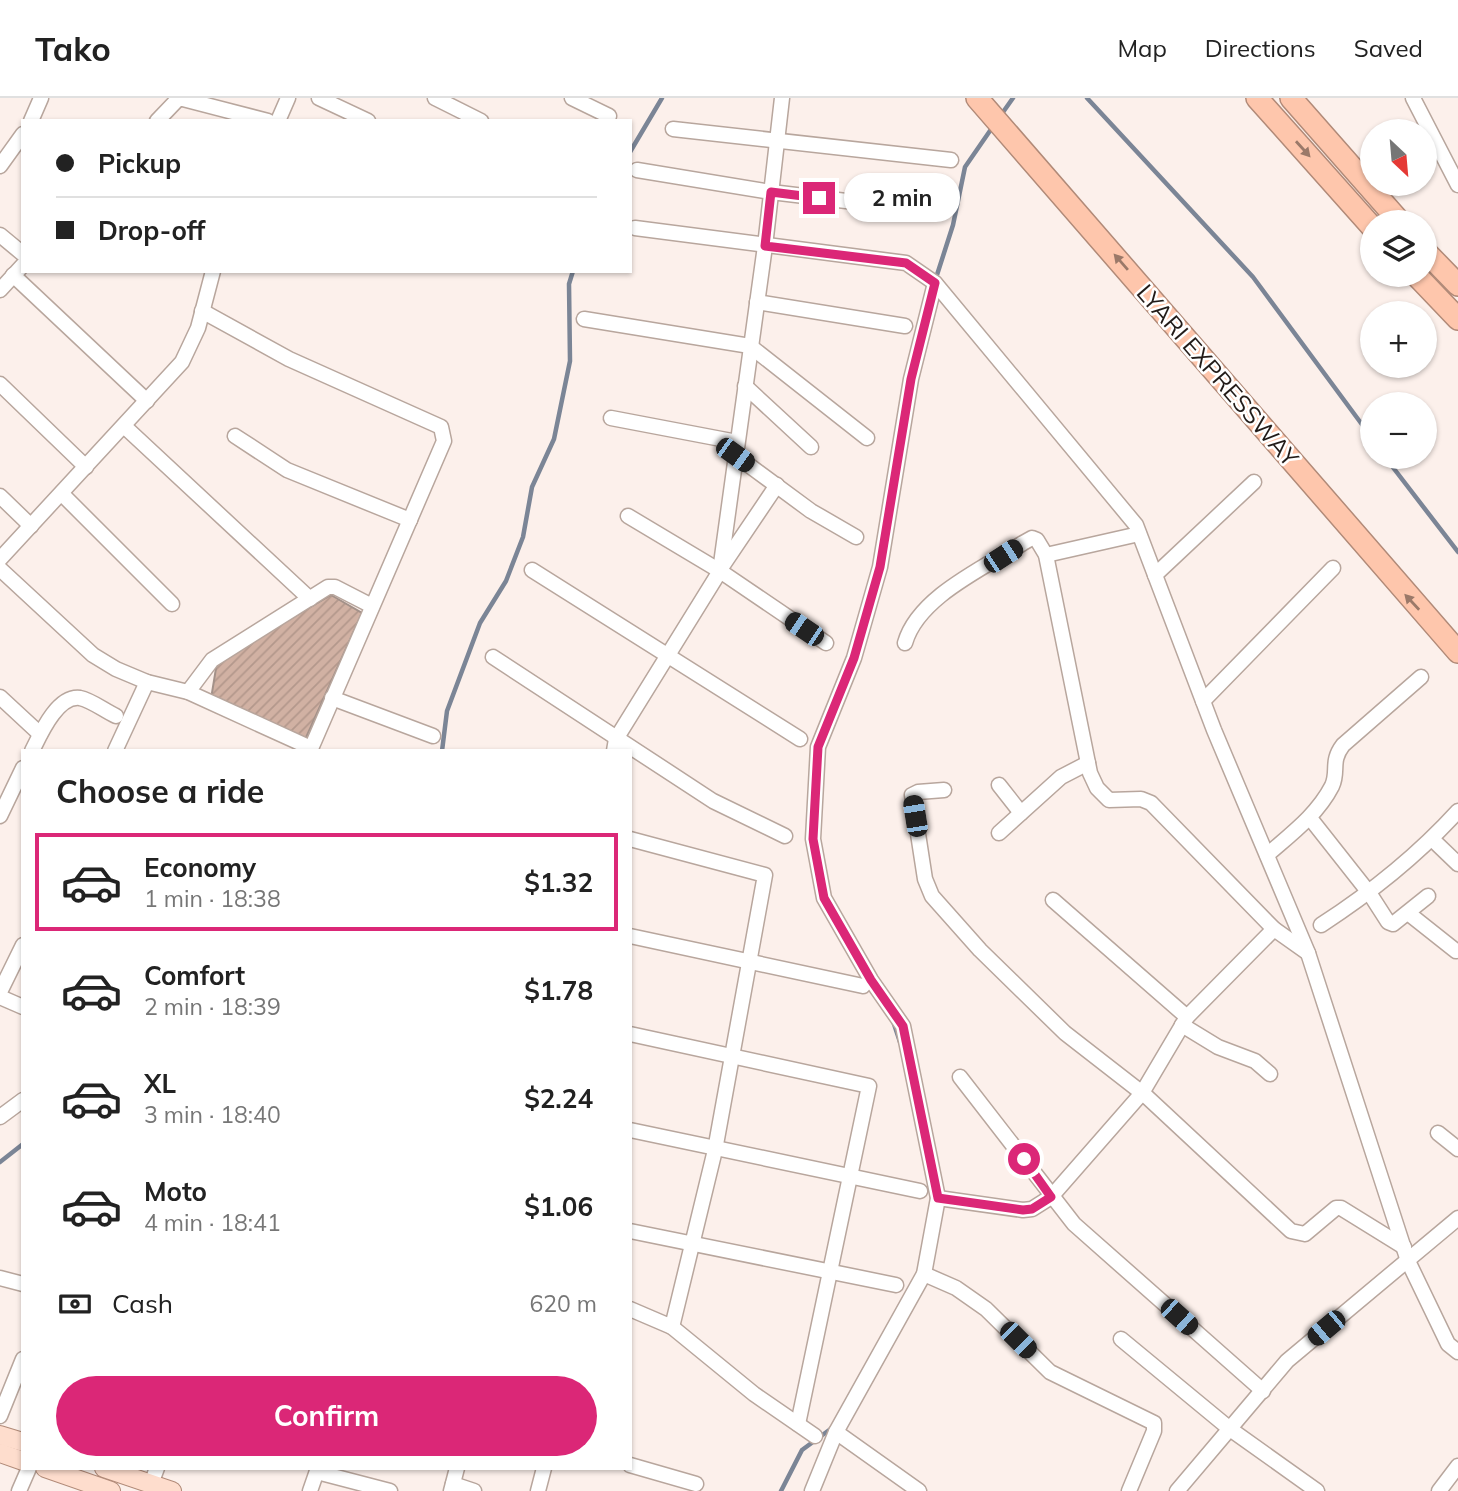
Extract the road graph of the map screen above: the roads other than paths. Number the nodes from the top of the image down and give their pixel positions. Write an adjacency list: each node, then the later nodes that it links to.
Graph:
1 (41, 98): 12 (street)
2 (288, 98): 15 (street)
3 (318, 98): 16 (street)
4 (435, 98): 17 (street)
5 (572, 98): 11 (street)
6 (782, 98): 20 (street)
7 (978, 98): 77 (highway, LYARI EXPRESSWAY, one-way to 7)
8 (1257, 98): 28 (highway, one-way to 28)
9 (1291, 98): 26 (highway)
10 (1413, 98): 24 (street)
11 (609, 116)
12 (32, 119)
13 (160, 119): 14 (street)
14 (260, 119)
15 (279, 119)
16 (364, 119)
17 (477, 119)
18 (673, 129): 20 (street)
19 (21, 137): 22 (street)
20 (777, 142): 21 (street); 25 (street)
21 (951, 160)
22 (0, 166)
23 (637, 170): 25 (street)
24 (1458, 185)
25 (771, 192): 27 (street); 31 (street)
26 (1389, 210)
27 (938, 212)
28 (1360, 214)
29 (635, 228): 31 (street)
30 (0, 234): 32 (street)
31 (765, 246): 36 (street); 40 (street)
32 (21, 252)
33 (1437, 263): 37 (highway)
34 (18, 270): 39 (street); 48 (street)
35 (212, 273): 41 (street)
36 (935, 283): 63 (street); 139 (street)
37 (1458, 285)
38 (1427, 287): 43 (highway)
39 (0, 290)
40 (757, 302): 44 (street); 45 (street)
41 (202, 311): 48 (street); 61 (street)
42 (584, 319): 45 (street)
43 (1458, 319)
44 (905, 326)
45 (751, 346): 47 (street); 52 (street)
46 (0, 384): 55 (street)
47 (745, 386): 53 (street); 54 (street)
48 (148, 401): 50 (street)
49 (611, 418): 54 (street)
50 (124, 426): 55 (street); 72 (street)
51 (235, 436): 61 (street)
52 (867, 438)
53 (811, 447)
54 (736, 448): 57 (street); 70 (street)
55 (86, 467): 58 (street)
56 (1254, 482): 71 (street)
57 (777, 485): 64 (street); 70 (street)
58 (62, 494): 62 (street); 73 (street)
59 (0, 496): 62 (street)
60 (628, 516): 70 (street)
61 (410, 520): 74 (street)
62 (31, 526): 66 (street)
63 (1139, 534): 65 (street); 71 (street)
64 (856, 537)
65 (1046, 555): 76 (street); 96 (street)
66 (0, 559)
67 (1333, 568): 85 (street)
68 (0, 569): 81 (street)
69 (532, 570): 79 (street)
70 (719, 571): 75 (street); 79 (street)
71 (1155, 575): 85 (street)
72 (310, 599): 74 (street); 82 (street)
73 (172, 604)
74 (372, 606): 84 (street)
75 (826, 643)
76 (905, 643)
77 (1458, 652)
78 (493, 657): 90 (street)
79 (669, 657): 89 (street); 90 (street)
80 (1421, 677): 103 (street)
81 (147, 682): 82 (street); 92 (street)
82 (188, 692): 93 (street)
83 (0, 697): 87 (street)
84 (332, 698): 88 (street); 94 (street)
85 (1203, 701): 108 (street)
86 (116, 716): 87 (street)
87 (40, 734): 91 (street)
88 (433, 736)
89 (800, 739)
90 (615, 745)
91 (33, 749)
92 (116, 749)
93 (309, 749)
94 (311, 749)
95 (632, 755): 105 (street)
96 (1088, 762): 101 (street); 115 (street)
97 (21, 772): 102 (street)
98 (999, 785): 101 (street)
99 (944, 790): 129 (street)
100 (1458, 811): 106 (street)
101 (1021, 813): 104 (street)
102 (0, 816)
103 (1310, 818): 108 (street); 110 (street)
104 (999, 833)
105 (785, 836)
106 (1432, 839): 109 (street); 110 (street)
107 (632, 840): 120 (street)
108 (1267, 855): 119 (street)
109 (1458, 864)
110 (1370, 894): 113 (street); 114 (street)
111 (1429, 896): 113 (street)
112 (1053, 900): 124 (street)
113 (1408, 913): 118 (street)
114 (1321, 925)
115 (1274, 929): 119 (street); 124 (street)
116 (632, 936): 120 (street)
117 (21, 949): 122 (street)
118 (1455, 951)
119 (1308, 953): 143 (street)
120 (750, 961): 121 (street); 126 (street)
121 (863, 986)
122 (0, 995): 123 (street)
123 (21, 1006)
124 (1185, 1021): 127 (street); 129 (street)
125 (632, 1034): 126 (street)
126 (732, 1057): 135 (street); 136 (street)
127 (1270, 1074)
128 (960, 1077): 138 (street)
129 (1142, 1093): 138 (street); 143 (street)
130 (21, 1101): 131 (street)
131 (2, 1113)
132 (632, 1130): 135 (street)
133 (1438, 1133): 134 (street)
134 (1458, 1149)
135 (715, 1150): 136 (street); 142 (street)
136 (852, 1177): 137 (street); 144 (street)
137 (920, 1191)
138 (1051, 1197): 139 (street); 154 (street)
139 (938, 1198): 145 (street)
140 (1458, 1218): 143 (street)
141 (632, 1231): 142 (street)
142 (692, 1246): 144 (street); 150 (street)
143 (1406, 1254): 152 (street); 154 (street)
144 (831, 1272): 148 (street); 156 (street)
145 (924, 1274): 158 (street); 182 (street)
146 (0, 1278): 147 (street)
147 (21, 1283)
148 (895, 1285)
149 (632, 1310): 150 (street)
150 (672, 1327): 156 (street)
151 (1121, 1339): 157 (street)
152 (1458, 1352)
153 (21, 1364): 155 (street)
154 (1263, 1391): 157 (street)
155 (0, 1416)
156 (798, 1424): 159 (street)
157 (1230, 1429): 183 (street); 184 (street)
158 (836, 1432): 180 (street); 181 (street)
159 (815, 1436)
160 (5, 1446): 161 (main road)
161 (21, 1459)
162 (632, 1466): 171 (street)
163 (1458, 1466): 185 (street)
164 (29, 1470): 173 (street)
165 (51, 1470): 174 (main road)
166 (116, 1470): 170 (main road)
167 (317, 1470): 176 (street); 177 (street)
168 (456, 1470): 172 (street)
169 (543, 1470): 179 (street)
170 (154, 1476): 175 (main road)
171 (696, 1484)
172 (452, 1488): 178 (street)
173 (24, 1489)
174 (111, 1491)
175 (172, 1491)
176 (310, 1491)
177 (390, 1491)
178 (474, 1491)
179 (538, 1491)
180 (812, 1491)
181 (919, 1491)
182 (1129, 1491)
183 (1177, 1491)
184 (1317, 1491)
185 (1439, 1491)

